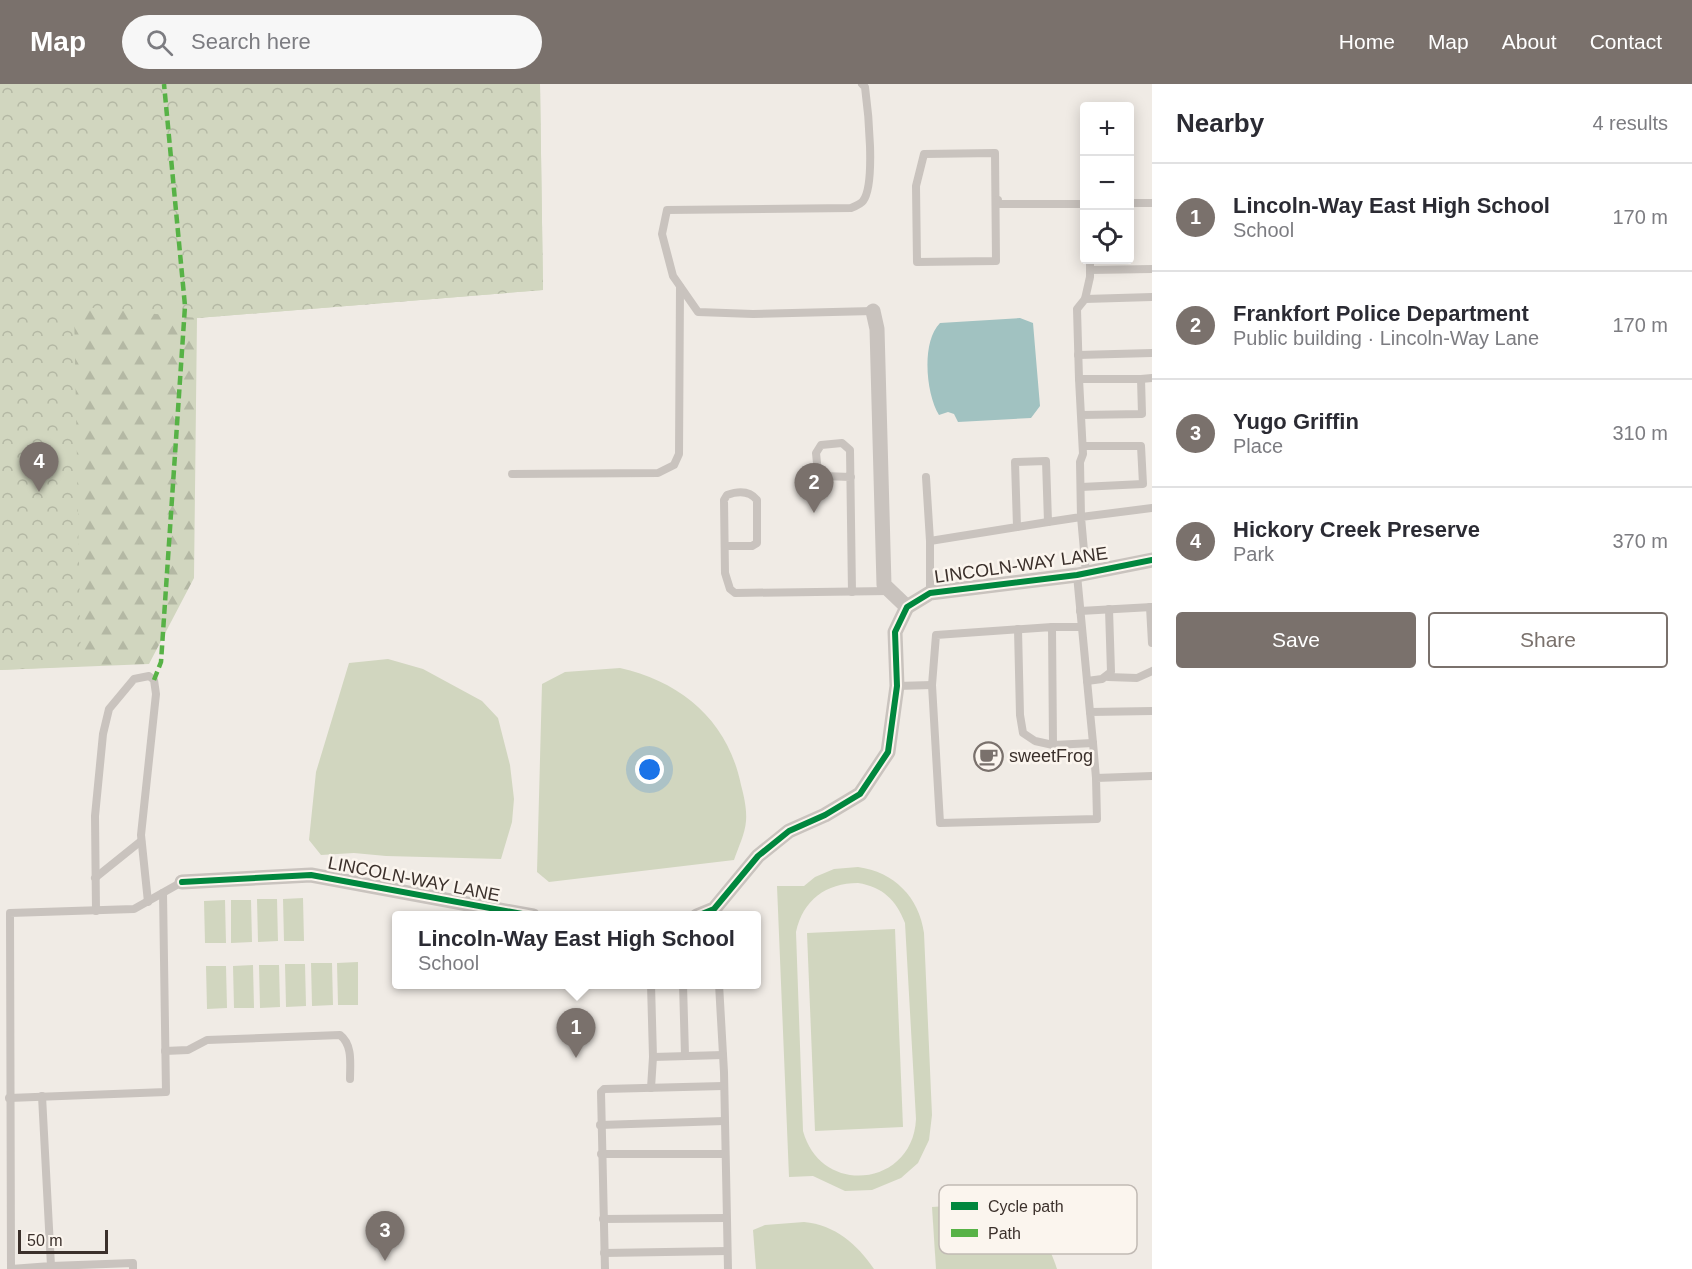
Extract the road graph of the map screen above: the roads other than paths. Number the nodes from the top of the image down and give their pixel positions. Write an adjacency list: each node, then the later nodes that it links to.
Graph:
1 (862, 84): 9 (lane)
2 (998, 200): 2 (lane); 5 (lane)
3 (1134, 203): 4 (lane)
4 (1152, 203)
5 (1080, 204)
6 (1090, 264): 8 (lane)
7 (1152, 269): 8 (lane)
8 (1090, 270): 11 (lane)
9 (680, 286): 12 (lane); 20 (lane)
10 (1152, 297): 11 (lane)
11 (1085, 299): 14 (lane)
12 (873, 311): 32 (street)
13 (1152, 353): 14 (lane)
14 (1078, 355): 16 (lane)
15 (1152, 378): 17 (lane)
16 (1079, 379): 17 (lane); 18 (lane)
17 (1141, 379): 18 (lane)
18 (1081, 416): 19 (lane)
19 (1083, 446): 23 (lane); 23 (lane)
20 (512, 474)
21 (851, 477): 21 (lane); 33 (lane)
22 (926, 477): 28 (lane)
23 (1081, 487): 25 (lane)
24 (1152, 508): 25 (lane)
25 (1082, 517): 26 (lane); 31 (lane)
26 (1048, 522): 27 (lane); 27 (lane)
27 (1017, 527): 28 (lane)
28 (930, 541): 34 (lane)
29 (725, 546): 29 (lane); 33 (lane)
30 (1152, 560): 31 (street, LINCOLN-WAY LANE)
31 (1082, 574): 34 (street, LINCOLN-WAY LANE); 38 (lane)
32 (890, 591): 33 (lane); 35 (street)
33 (852, 592)
34 (930, 593): 35 (street, LINCOLN-WAY LANE)
35 (907, 607): 47 (street)
36 (1151, 607): 37 (lane); 42 (lane)
37 (1109, 609): 38 (lane); 44 (lane)
38 (1080, 610): 40 (lane)
39 (1052, 627): 40 (lane); 41 (lane); 51 (lane)
40 (1081, 627): 45 (lane)
41 (1017, 629): 46 (lane); 51 (lane)
42 (1152, 643)
43 (1152, 671): 44 (lane)
44 (1108, 677): 45 (lane)
45 (1087, 681): 49 (lane)
46 (932, 685): 47 (lane); 53 (lane)
47 (897, 686): 61 (street)
48 (1152, 711): 49 (lane)
49 (1090, 712): 50 (lane)
50 (1093, 743): 51 (lane); 53 (lane)
51 (1053, 745)
52 (1152, 776): 53 (lane)
53 (1096, 778)
54 (141, 840): 55 (lane); 55 (lane); 58 (lane)
55 (95, 878): 59 (lane)
56 (182, 882): 57 (lane); 60 (street, LINCOLN-WAY LANE)
57 (163, 893): 58 (lane); 65 (lane)
58 (148, 902): 59 (lane)
59 (96, 911): 73 (lane)
60 (511, 911)
61 (715, 911)
62 (651, 989): 68 (lane)
63 (683, 989): 66 (lane)
64 (719, 989): 67 (lane)
65 (165, 1051): 69 (lane); 72 (lane)
66 (685, 1055): 67 (lane); 68 (lane)
67 (723, 1055): 70 (lane)
68 (653, 1057): 71 (lane)
69 (350, 1079)
70 (723, 1086): 71 (lane); 74 (lane)
71 (651, 1088): 75 (lane)
72 (42, 1096): 73 (lane); 82 (lane)
73 (9, 1098): 82 (lane)
74 (724, 1120): 75 (lane); 77 (lane)
75 (600, 1125): 76 (lane)
76 (601, 1154): 77 (lane); 79 (lane)
77 (724, 1154): 78 (lane)
78 (726, 1218): 79 (lane); 80 (lane)
79 (603, 1219): 81 (lane)
80 (727, 1251): 81 (lane); 85 (lane)
81 (604, 1253): 84 (lane)
82 (51, 1266): 83 (lane)
83 (134, 1269)
84 (605, 1269)
85 (728, 1269)

